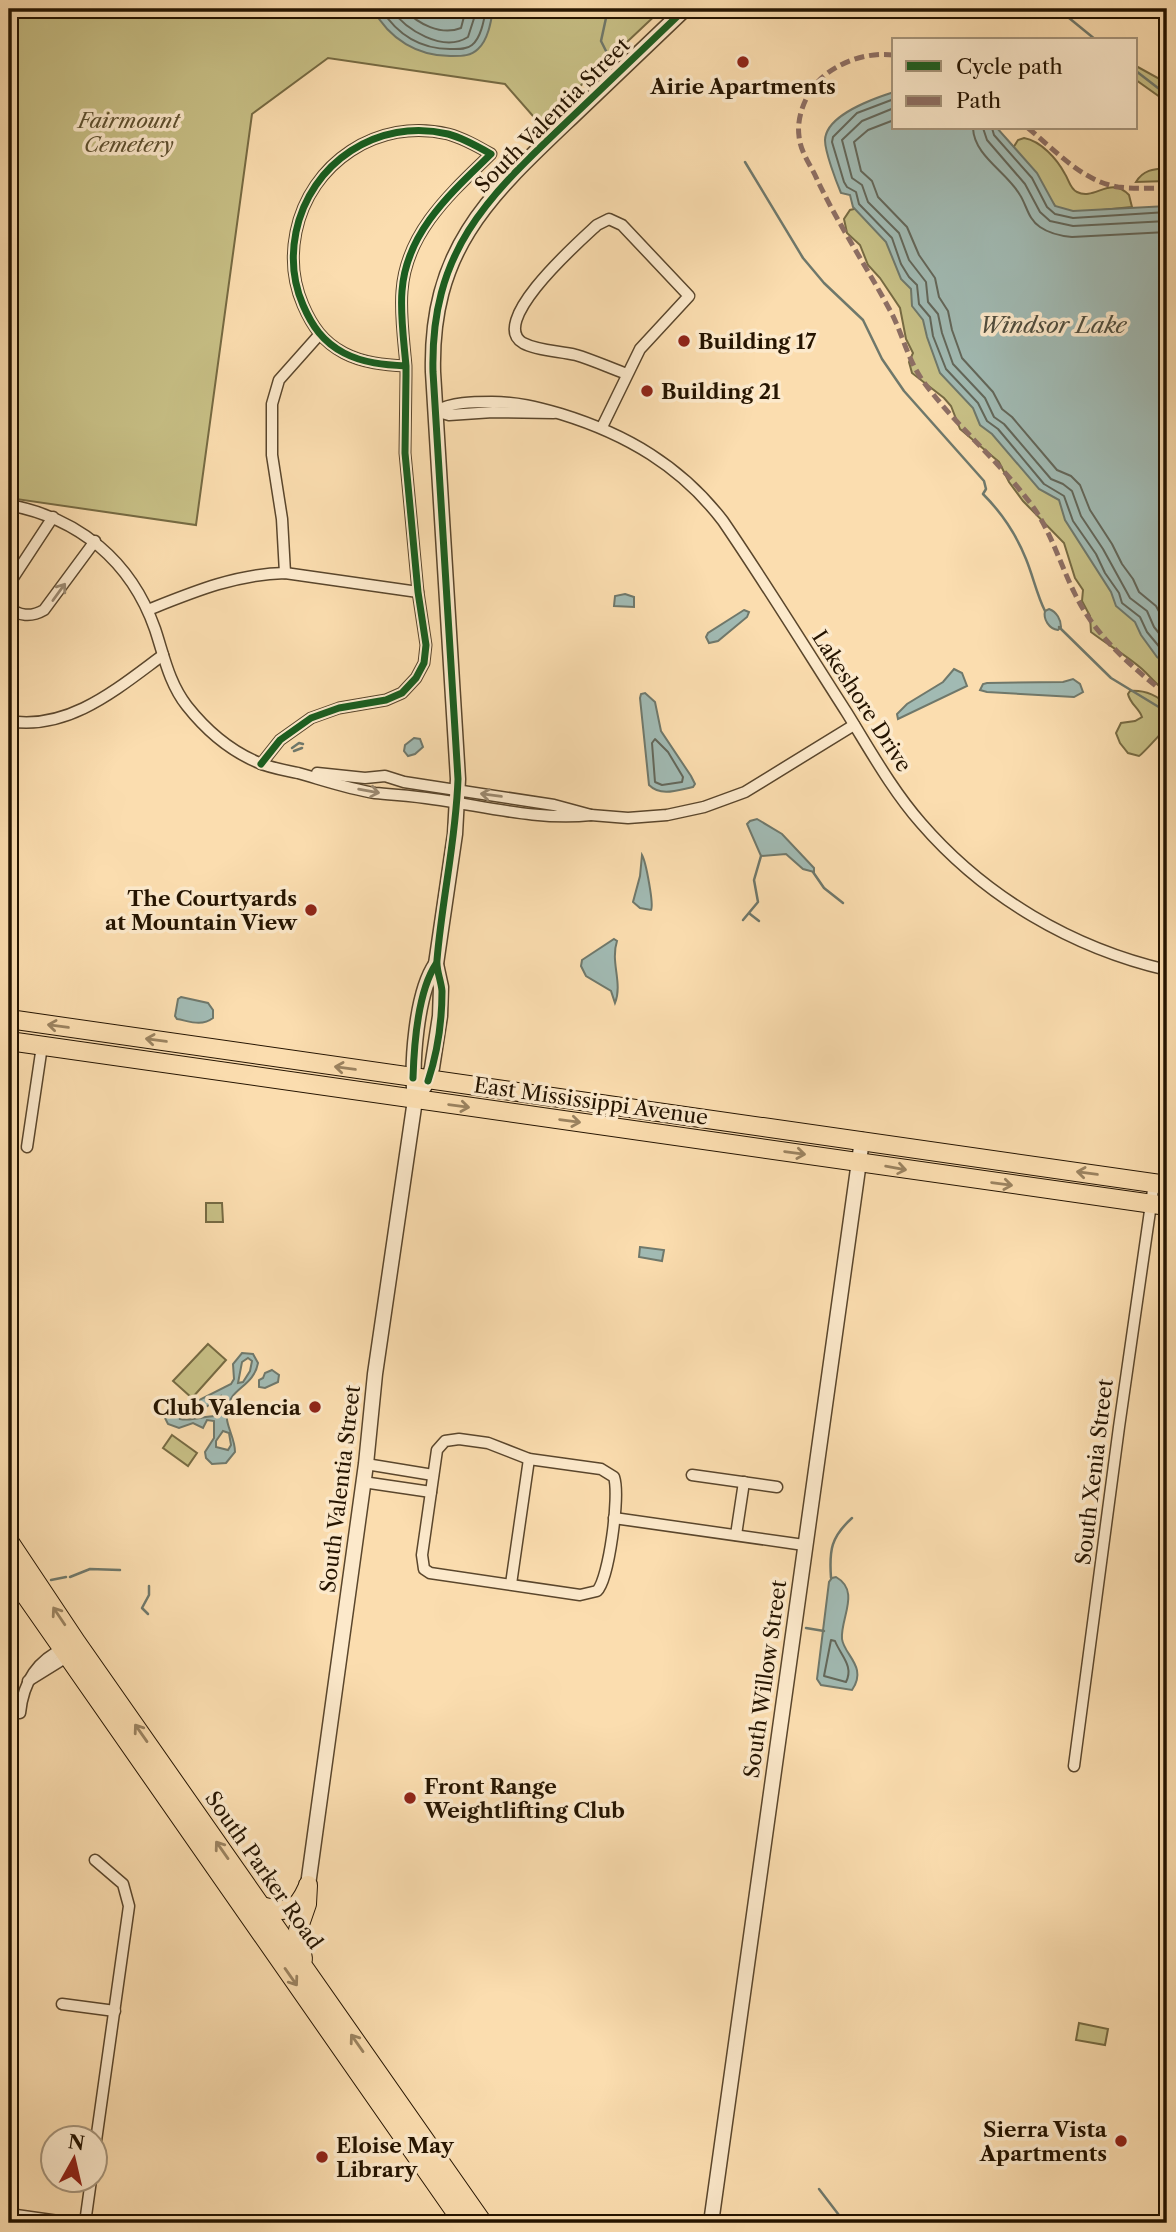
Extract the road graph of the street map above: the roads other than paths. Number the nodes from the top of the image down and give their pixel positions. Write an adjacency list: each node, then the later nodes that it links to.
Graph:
1 (685, 9): 5 (street, South Valentia Street)
2 (320, 335): 3 (street); 3 (street); 10 (street)
3 (406, 366): 12 (street)
4 (627, 374): 4 (street); 6 (street)
5 (435, 411): 6 (street, Lakeshore Drive); 20 (street, South Valentia Street)
6 (602, 427): 17 (street, Lakeshore Drive)
7 (9, 505): 8 (street)
8 (53, 517): 9 (street); 11 (street)
9 (95, 541): 13 (street, one-way to 9); 14 (street)
10 (285, 573): 12 (street); 14 (street)
11 (9, 584)
12 (418, 592): 18 (street)
13 (9, 606)
14 (148, 610): 15 (street)
15 (163, 655): 16 (street); 18 (street)
16 (9, 721)
17 (854, 724): 20 (street); 21 (street, Lakeshore Drive)
18 (261, 764): 19 (street)
19 (289, 771): 20 (street, one-way to 20); 20 (street)
20 (457, 797): 25 (street, South Valentia Street)
21 (1167, 970)
22 (9, 1019): 25 (main road, East Mississippi Avenue, one-way to 22)
23 (9, 1041): 24 (main road, East Mississippi Avenue)
24 (41, 1046): 26 (main road, East Mississippi Avenue); 28 (street)
25 (420, 1079): 26 (street, South Valentia Street); 27 (main road, East Mississippi Avenue)
26 (415, 1100): 29 (main road, East Mississippi Avenue, one-way to 29); 33 (street, South Valentia Street)
27 (862, 1140): 29 (street, South Willow Street); 30 (main road, East Mississippi Avenue, one-way to 27)
28 (27, 1147)
29 (859, 1162): 31 (main road, East Mississippi Avenue, one-way to 31); 43 (street, South Willow Street)
30 (1161, 1184): 31 (street, South Xenia Street)
31 (1159, 1205): 48 (street, South Xenia Street)
32 (529, 1459): 34 (street); 40 (street); 45 (street)
33 (366, 1464): 34 (street); 36 (street, South Valentia Street)
34 (433, 1475): 39 (street)
35 (692, 1475): 37 (street)
36 (363, 1482): 39 (street); 50 (street, South Valentia Street)
37 (744, 1482): 38 (street); 41 (street)
38 (777, 1487)
39 (430, 1492): 45 (street)
40 (614, 1518): 41 (street); 45 (street)
41 (736, 1535): 43 (street)
42 (9, 1541): 46 (main road, South Parker Road, one-way to 42)
43 (804, 1545): 65 (street, South Willow Street)
44 (9, 1572): 46 (main road, South Parker Road)
45 (511, 1584)
46 (69, 1650): 47 (street); 51 (main road, South Parker Road, one-way to 46); 54 (main road, South Parker Road)
47 (20, 1713)
48 (1074, 1766)
49 (95, 1860): 57 (street)
50 (308, 1885): 51 (main road); 52 (main road)
51 (261, 1906): 53 (main road, South Parker Road)
52 (306, 1907): 53 (main road); 55 (main road)
53 (279, 1931): 54 (main road); 55 (main road, South Parker Road)
54 (260, 1934): 63 (main road, South Parker Road, one-way to 63)
55 (306, 1970): 64 (main road, South Parker Road, one-way to 55)
56 (62, 2004): 57 (street)
57 (115, 2011): 58 (street)
58 (99, 2124)
59 (89, 2194): 62 (street)
60 (9, 2216): 61 (street)
61 (58, 2223)
62 (85, 2223)
63 (463, 2223)
64 (483, 2223)
65 (711, 2223)

